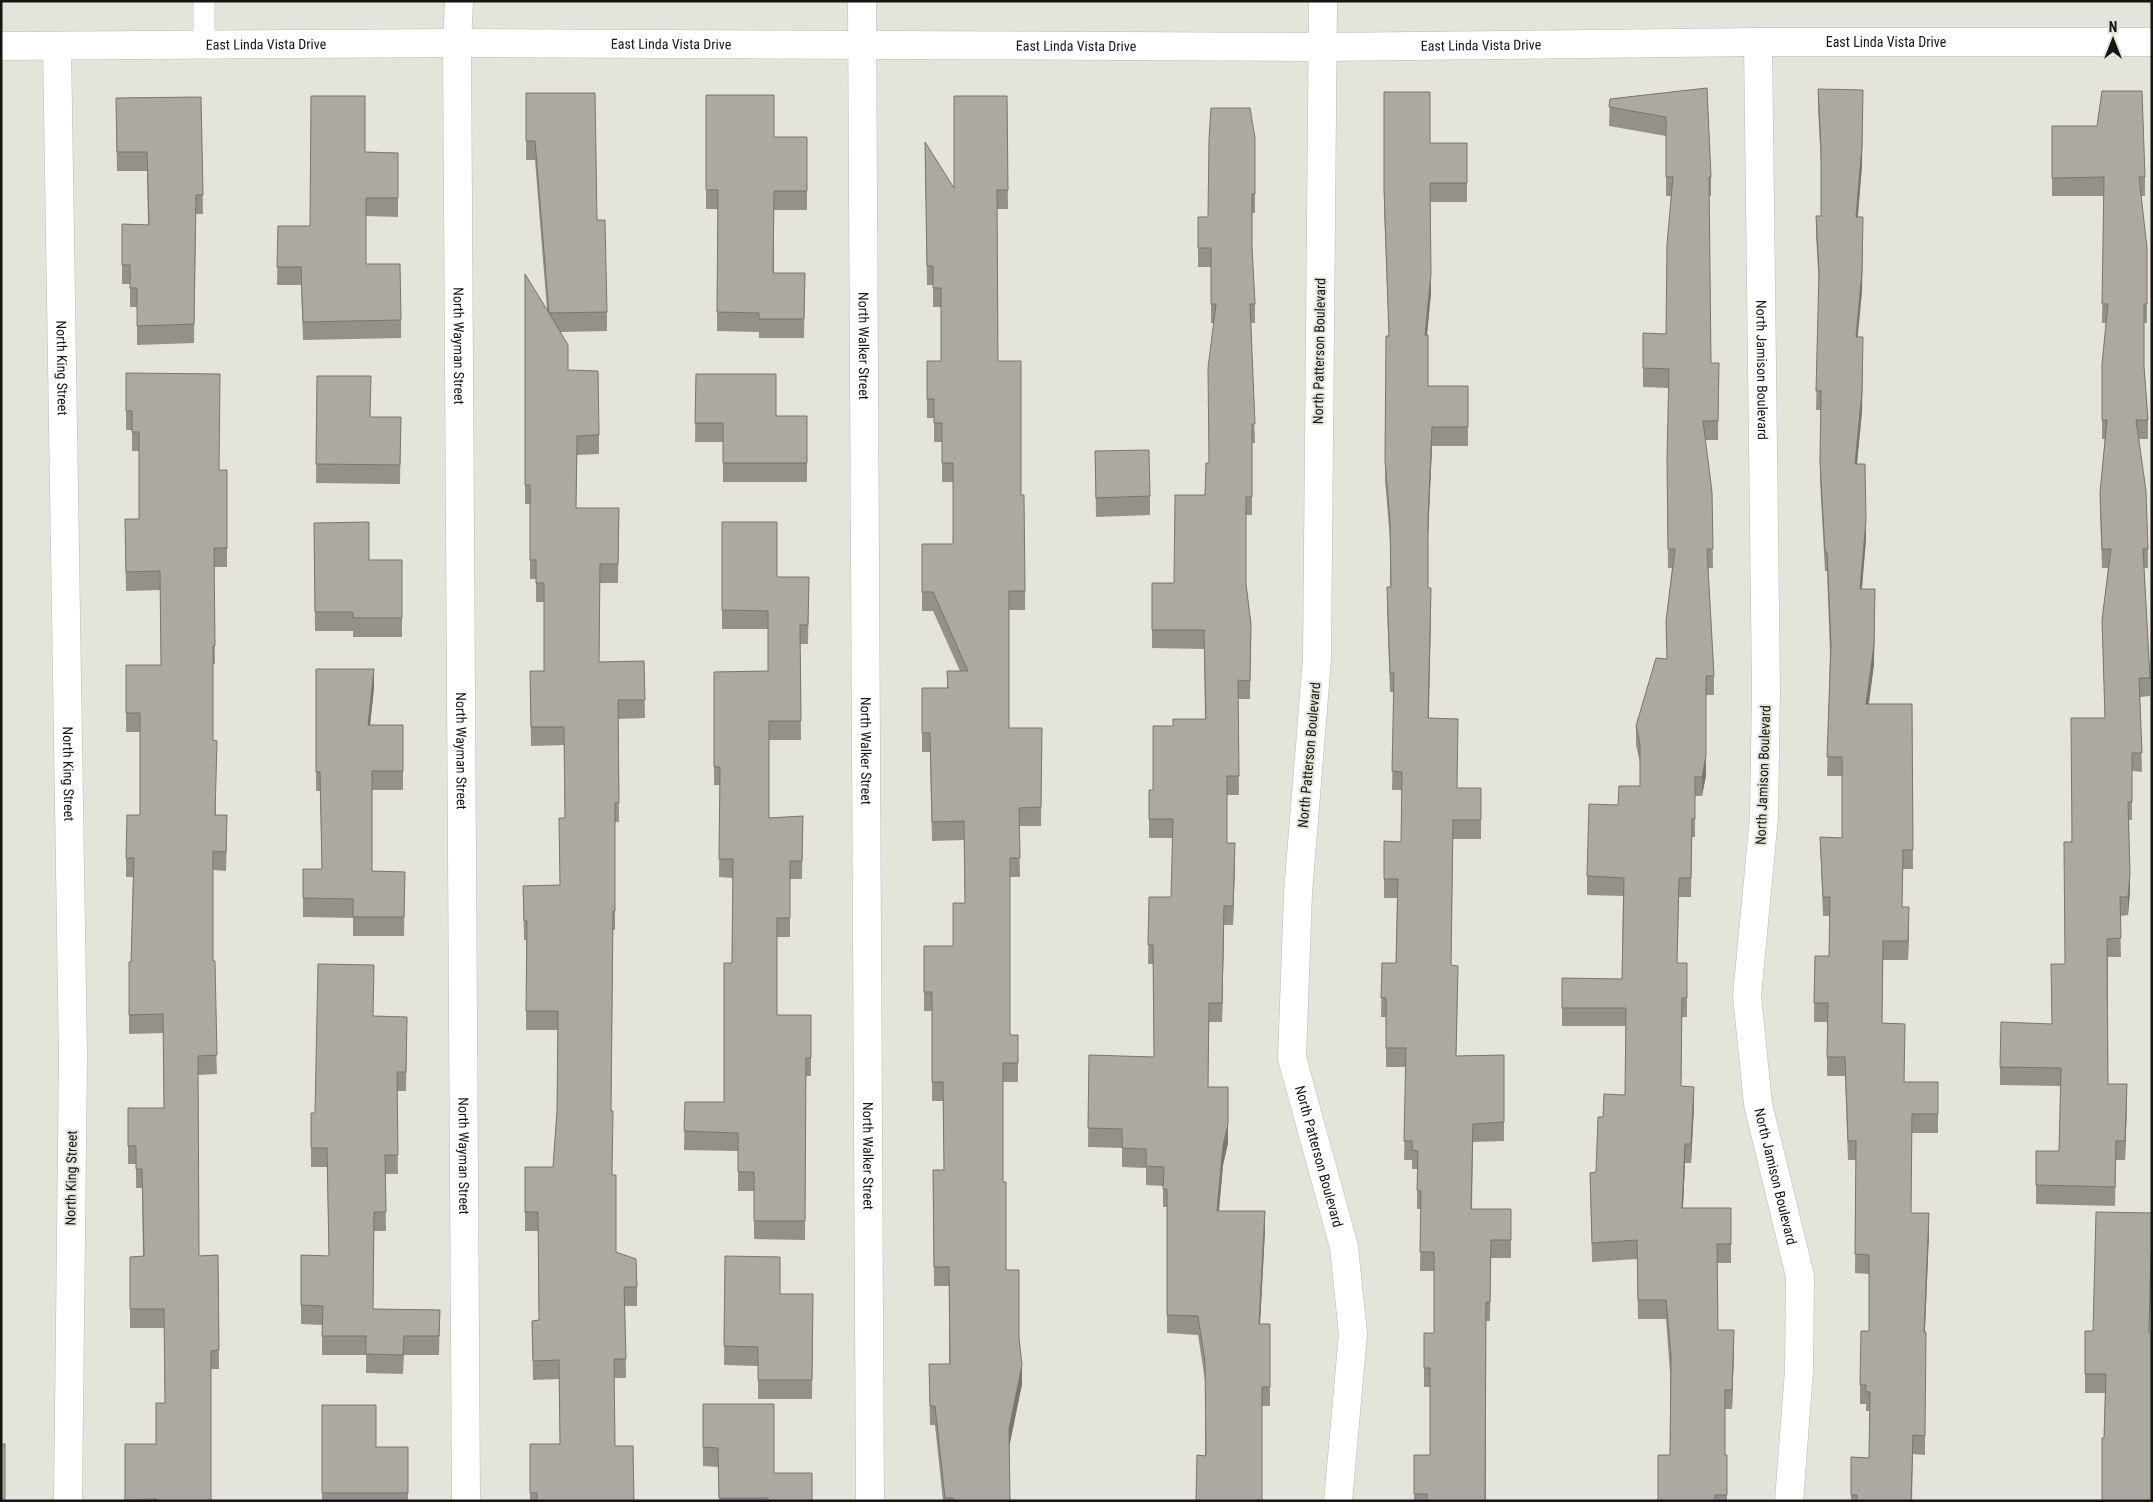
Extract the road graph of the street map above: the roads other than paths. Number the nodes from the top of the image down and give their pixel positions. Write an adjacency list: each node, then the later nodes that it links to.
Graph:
1 (204, 1): 9 (lane)
2 (459, 1): 7 (street, North Wayman Street)
3 (862, 1): 8 (street, North Walker Street)
4 (1323, 1): 12 (street, North Patterson Boulevard)
5 (1758, 42): 6 (street, East Linda Vista Drive); 12 (street, East Linda Vista Drive); 17 (street, North Jamison Boulevard)
6 (2152, 42)
7 (457, 43): 8 (street, East Linda Vista Drive); 9 (street, East Linda Vista Drive); 14 (street, North Wayman Street)
8 (862, 44): 12 (street, East Linda Vista Drive); 15 (street, North Walker Street)
9 (204, 45): 11 (street, East Linda Vista Drive)
10 (1, 46): 11 (street, East Linda Vista Drive)
11 (57, 46): 13 (street, North King Street)
12 (1323, 47): 16 (street, North Patterson Boulevard)
13 (68, 1501)
14 (466, 1501)
15 (870, 1501)
16 (1338, 1501)
17 (1789, 1501)

